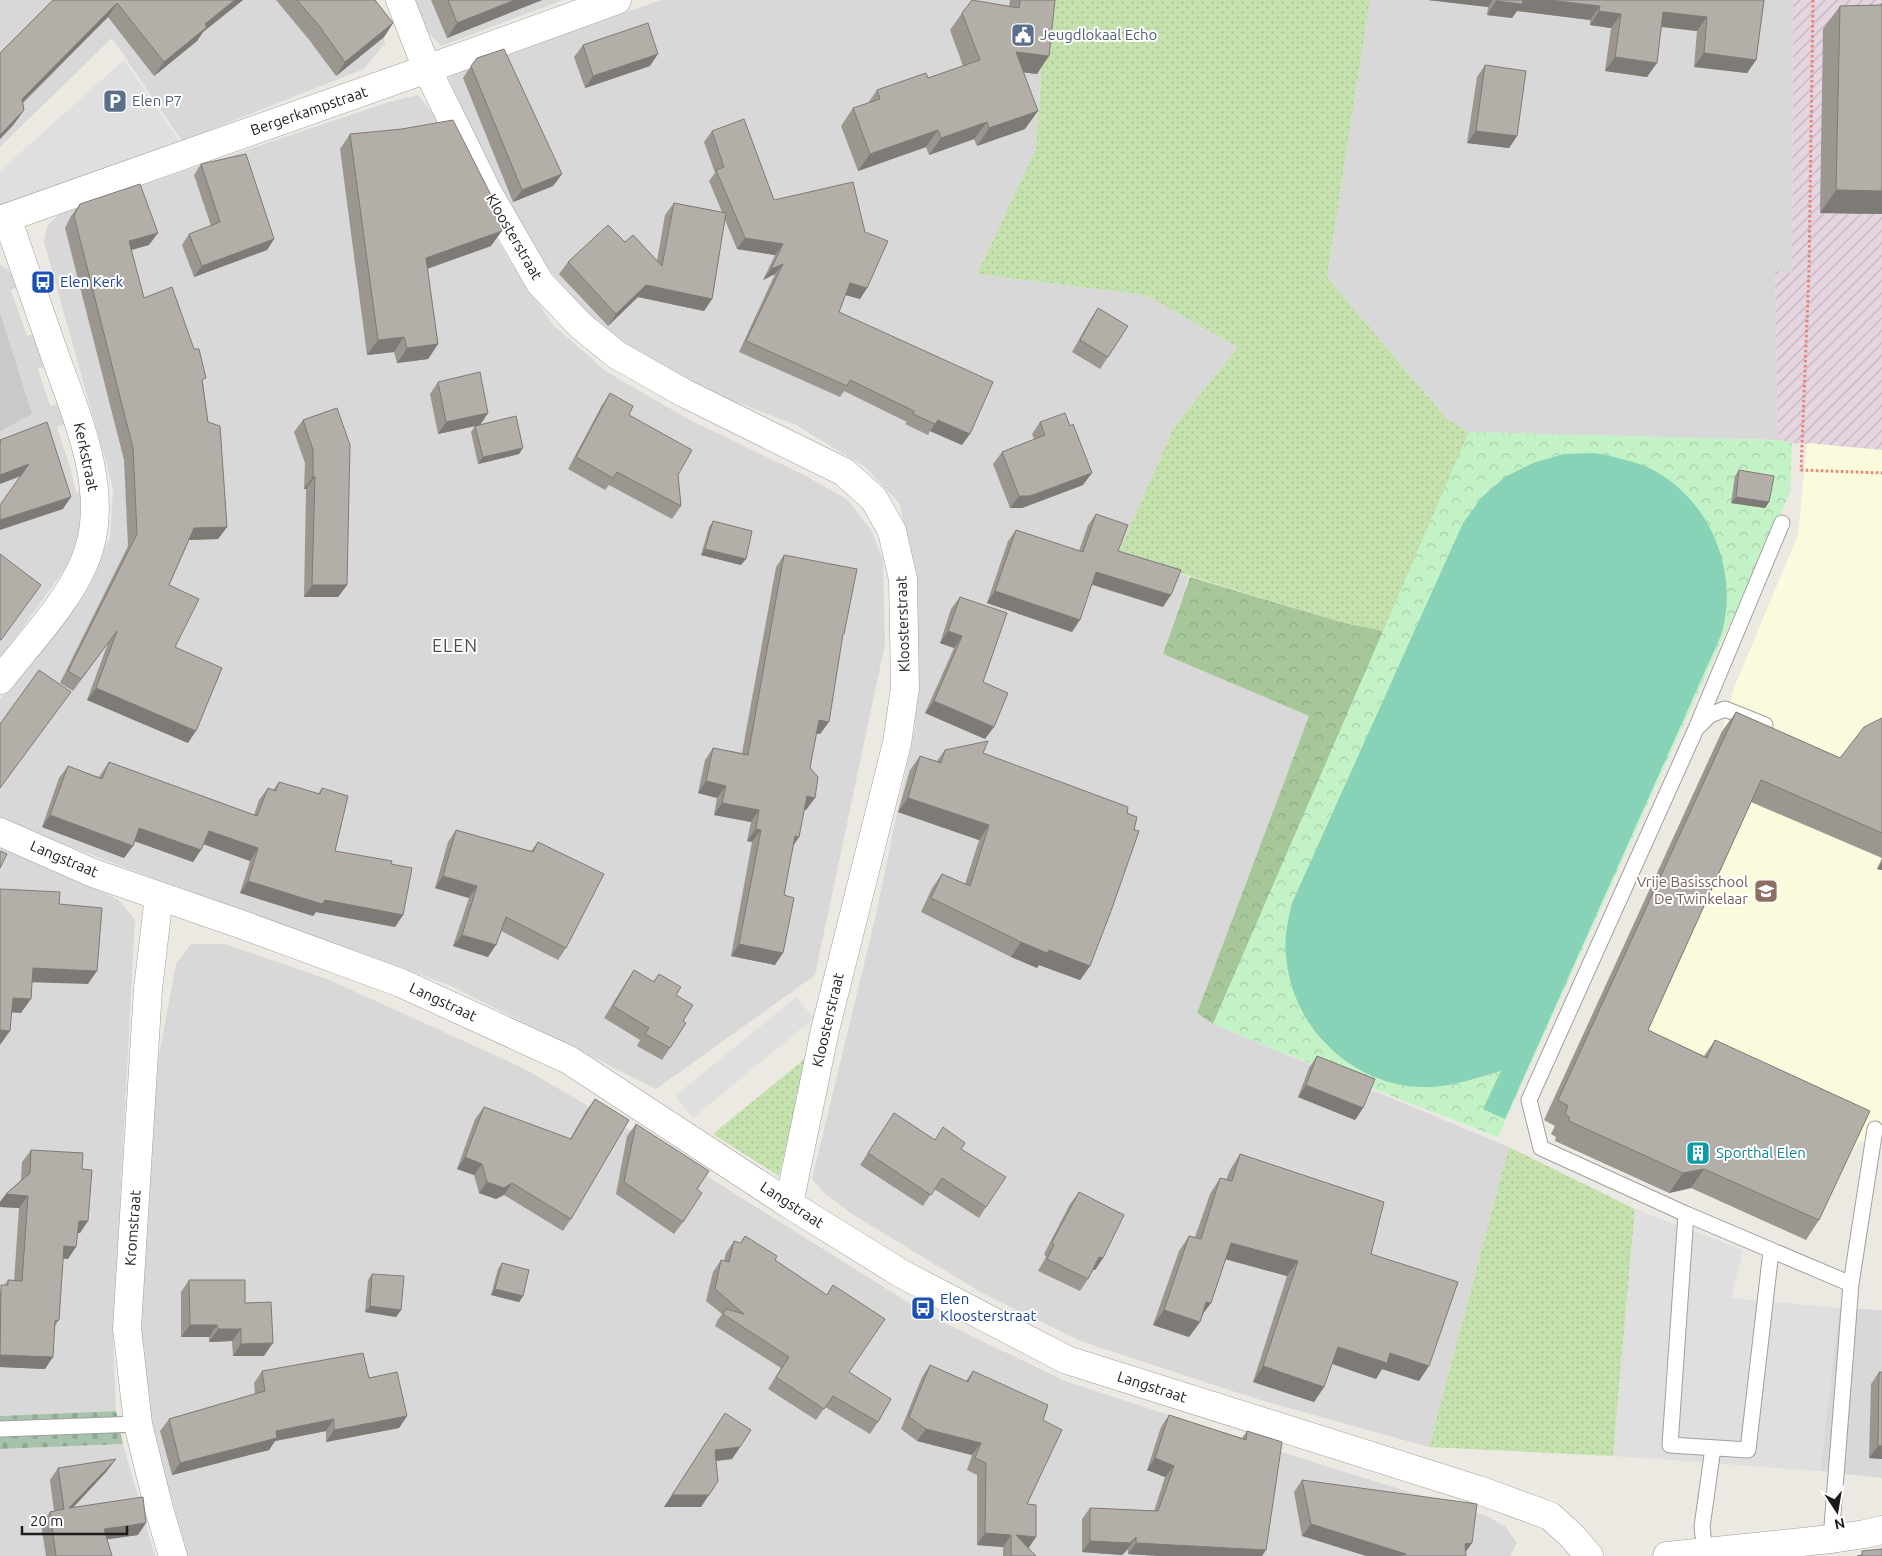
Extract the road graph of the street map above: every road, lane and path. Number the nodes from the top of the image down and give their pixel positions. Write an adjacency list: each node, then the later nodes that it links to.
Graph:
1 (400, 0): 4 (street, Kloosterstraat)
2 (616, 0): 4 (street, Bergerkampstraat)
3 (1813, 0): 6 (path)
4 (427, 69): 5 (street, Bergerkampstraat); 14 (street, Kloosterstraat)
5 (4, 219): 8 (street, Kerkstraat)
6 (1882, 473)
7 (1782, 523): 10 (lane)
8 (0, 680)
9 (1765, 724): 10 (lane)
10 (1695, 731): 15 (lane)
11 (0, 832): 12 (street, Langstraat)
12 (159, 896): 14 (street, Langstraat); 18 (street, Kromstraat)
13 (1874, 1129): 17 (lane)
14 (788, 1204): 25 (street, Langstraat)
15 (1686, 1214): 16 (lane); 20 (lane)
16 (1771, 1251): 17 (lane); 20 (lane)
17 (1851, 1284): 22 (lane)
18 (138, 1424): 19 (lane); 24 (street, Kromstraat)
19 (0, 1429)
20 (1713, 1448): 23 (lane)
21 (1882, 1530): 22 (street)
22 (1831, 1538): 23 (street)
23 (1705, 1552): 26 (street)
24 (173, 1556)
25 (1589, 1556)
26 (1667, 1556)

